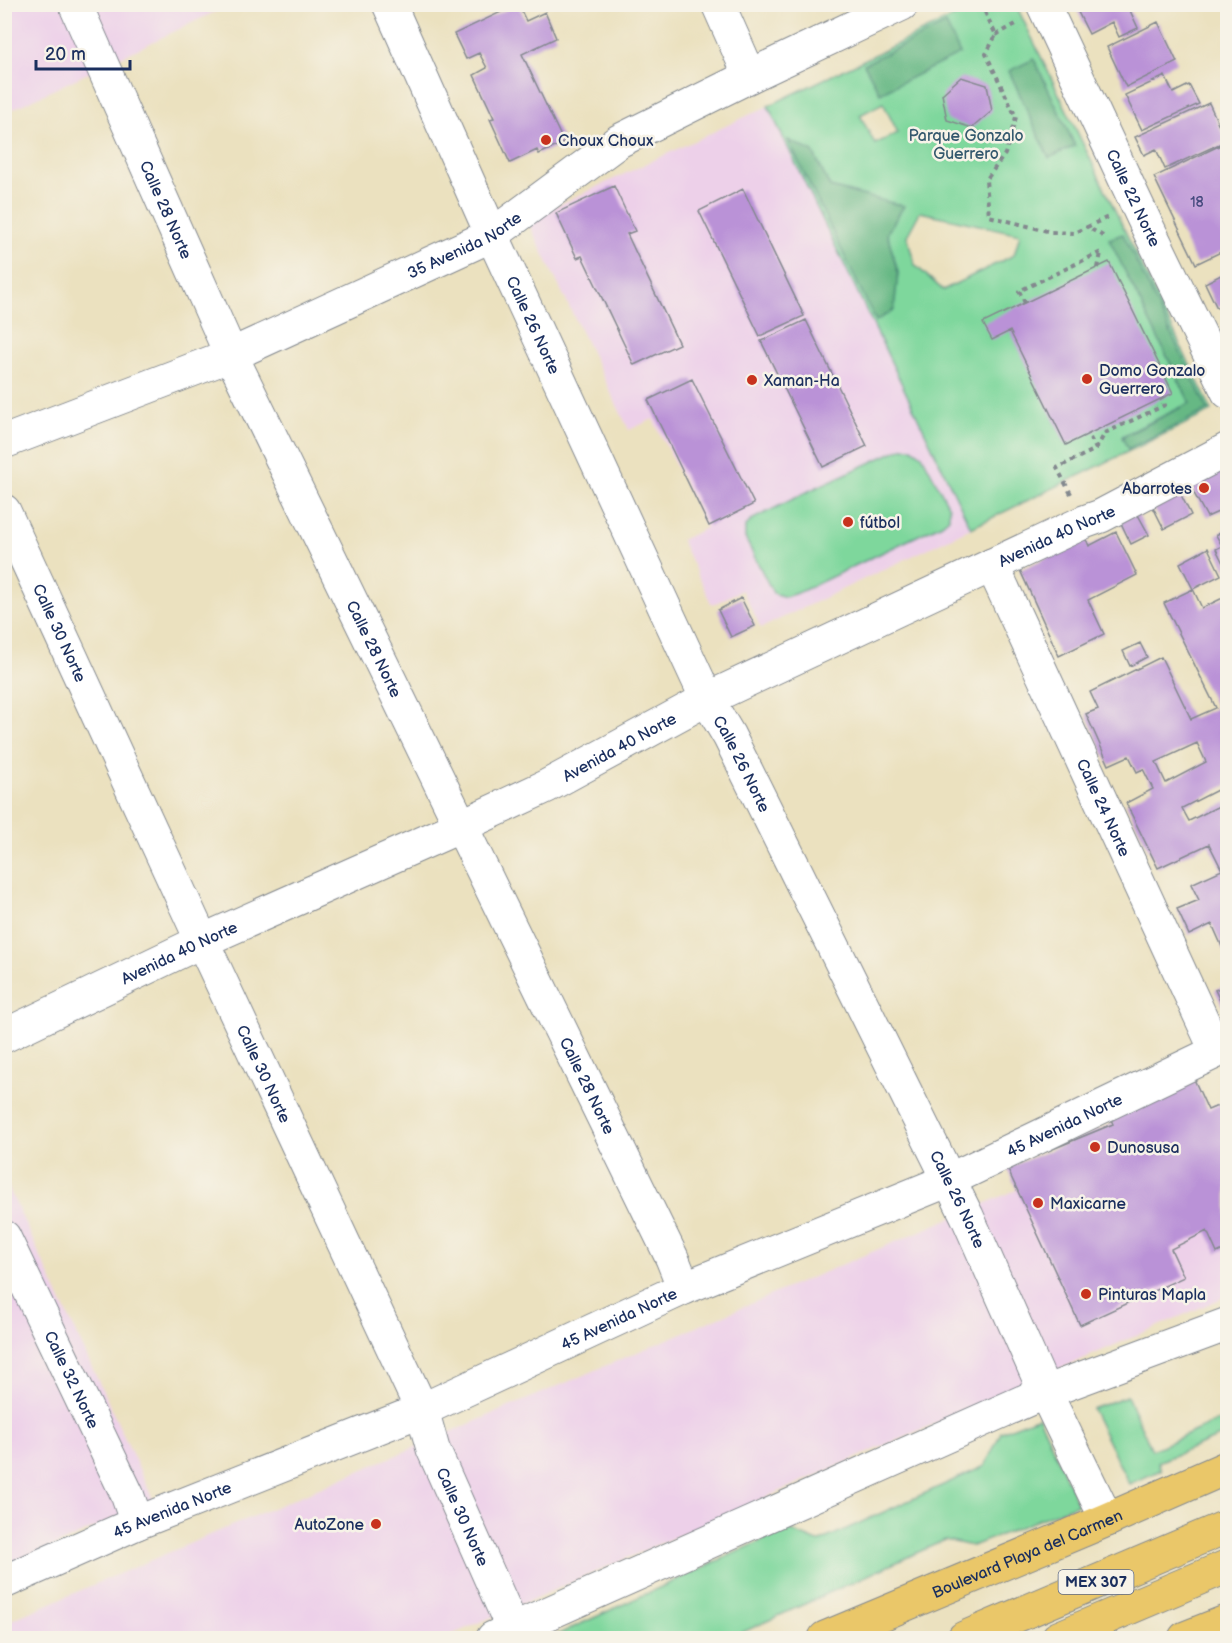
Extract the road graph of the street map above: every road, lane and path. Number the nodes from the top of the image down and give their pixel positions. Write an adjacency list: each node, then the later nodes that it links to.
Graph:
1 (75, 4): 12 (street, Calle 28 Norte)
2 (389, 4): 9 (street, Calle 26 Norte)
3 (718, 4): 7 (street)
4 (902, 4): 7 (street, 35 Avenida Norte)
5 (981, 4): 8 (path)
6 (1042, 4): 13 (street, Calle 22 Norte)
7 (750, 76): 9 (street, 35 Avenida Norte)
8 (1087, 227)
9 (492, 235): 12 (street, 35 Avenida Norte); 22 (street, Calle 26 Norte)
10 (1098, 268): 11 (path)
11 (1025, 303)
12 (231, 355): 16 (street, 35 Avenida Norte); 23 (street, Calle 28 Norte)
13 (1227, 392)
14 (1161, 399): 17 (path)
15 (1088, 434): 17 (path)
16 (4, 442)
17 (1096, 449): 20 (path)
18 (1227, 449): 20 (street, Avenida 40 Norte)
19 (4, 511): 24 (street, Calle 30 Norte)
20 (1084, 522): 21 (street, Avenida 40 Norte)
21 (992, 565): 22 (street, Avenida 40 Norte); 26 (street, Calle 24 Norte)
22 (707, 699): 23 (street, Avenida 40 Norte); 27 (street, Calle 26 Norte)
23 (461, 826): 24 (street, Avenida 40 Norte); 29 (street, Calle 28 Norte)
24 (202, 941): 25 (street, Avenida 40 Norte); 32 (street, Calle 30 Norte)
25 (4, 1036)
26 (1222, 1048): 27 (street, 45 Avenida Norte)
27 (950, 1180): 29 (street, 45 Avenida Norte); 31 (street, Calle 26 Norte)
28 (4, 1237): 35 (street, Calle 32 Norte)
29 (684, 1288): 32 (street, 45 Avenida Norte)
30 (1227, 1324): 31 (street)
31 (1045, 1392): 34 (street, Calle 26 Norte); 40 (street)
32 (422, 1410): 35 (street, 45 Avenida Norte); 40 (street, Calle 30 Norte)
33 (1227, 1467): 34 (main road, Boulevard Playa del Carmen)
34 (1107, 1520): 41 (main road, Boulevard Playa del Carmen)
35 (137, 1523): 38 (street, 45 Avenida Norte)
36 (1227, 1526): 42 (main road, MEX 307)
37 (1227, 1566): 43 (main road, MEX 307)
38 (4, 1582)
39 (1227, 1621): 44 (main road)
40 (508, 1636)
41 (825, 1638)
42 (964, 1638)
43 (1058, 1638)
44 (1185, 1638)

